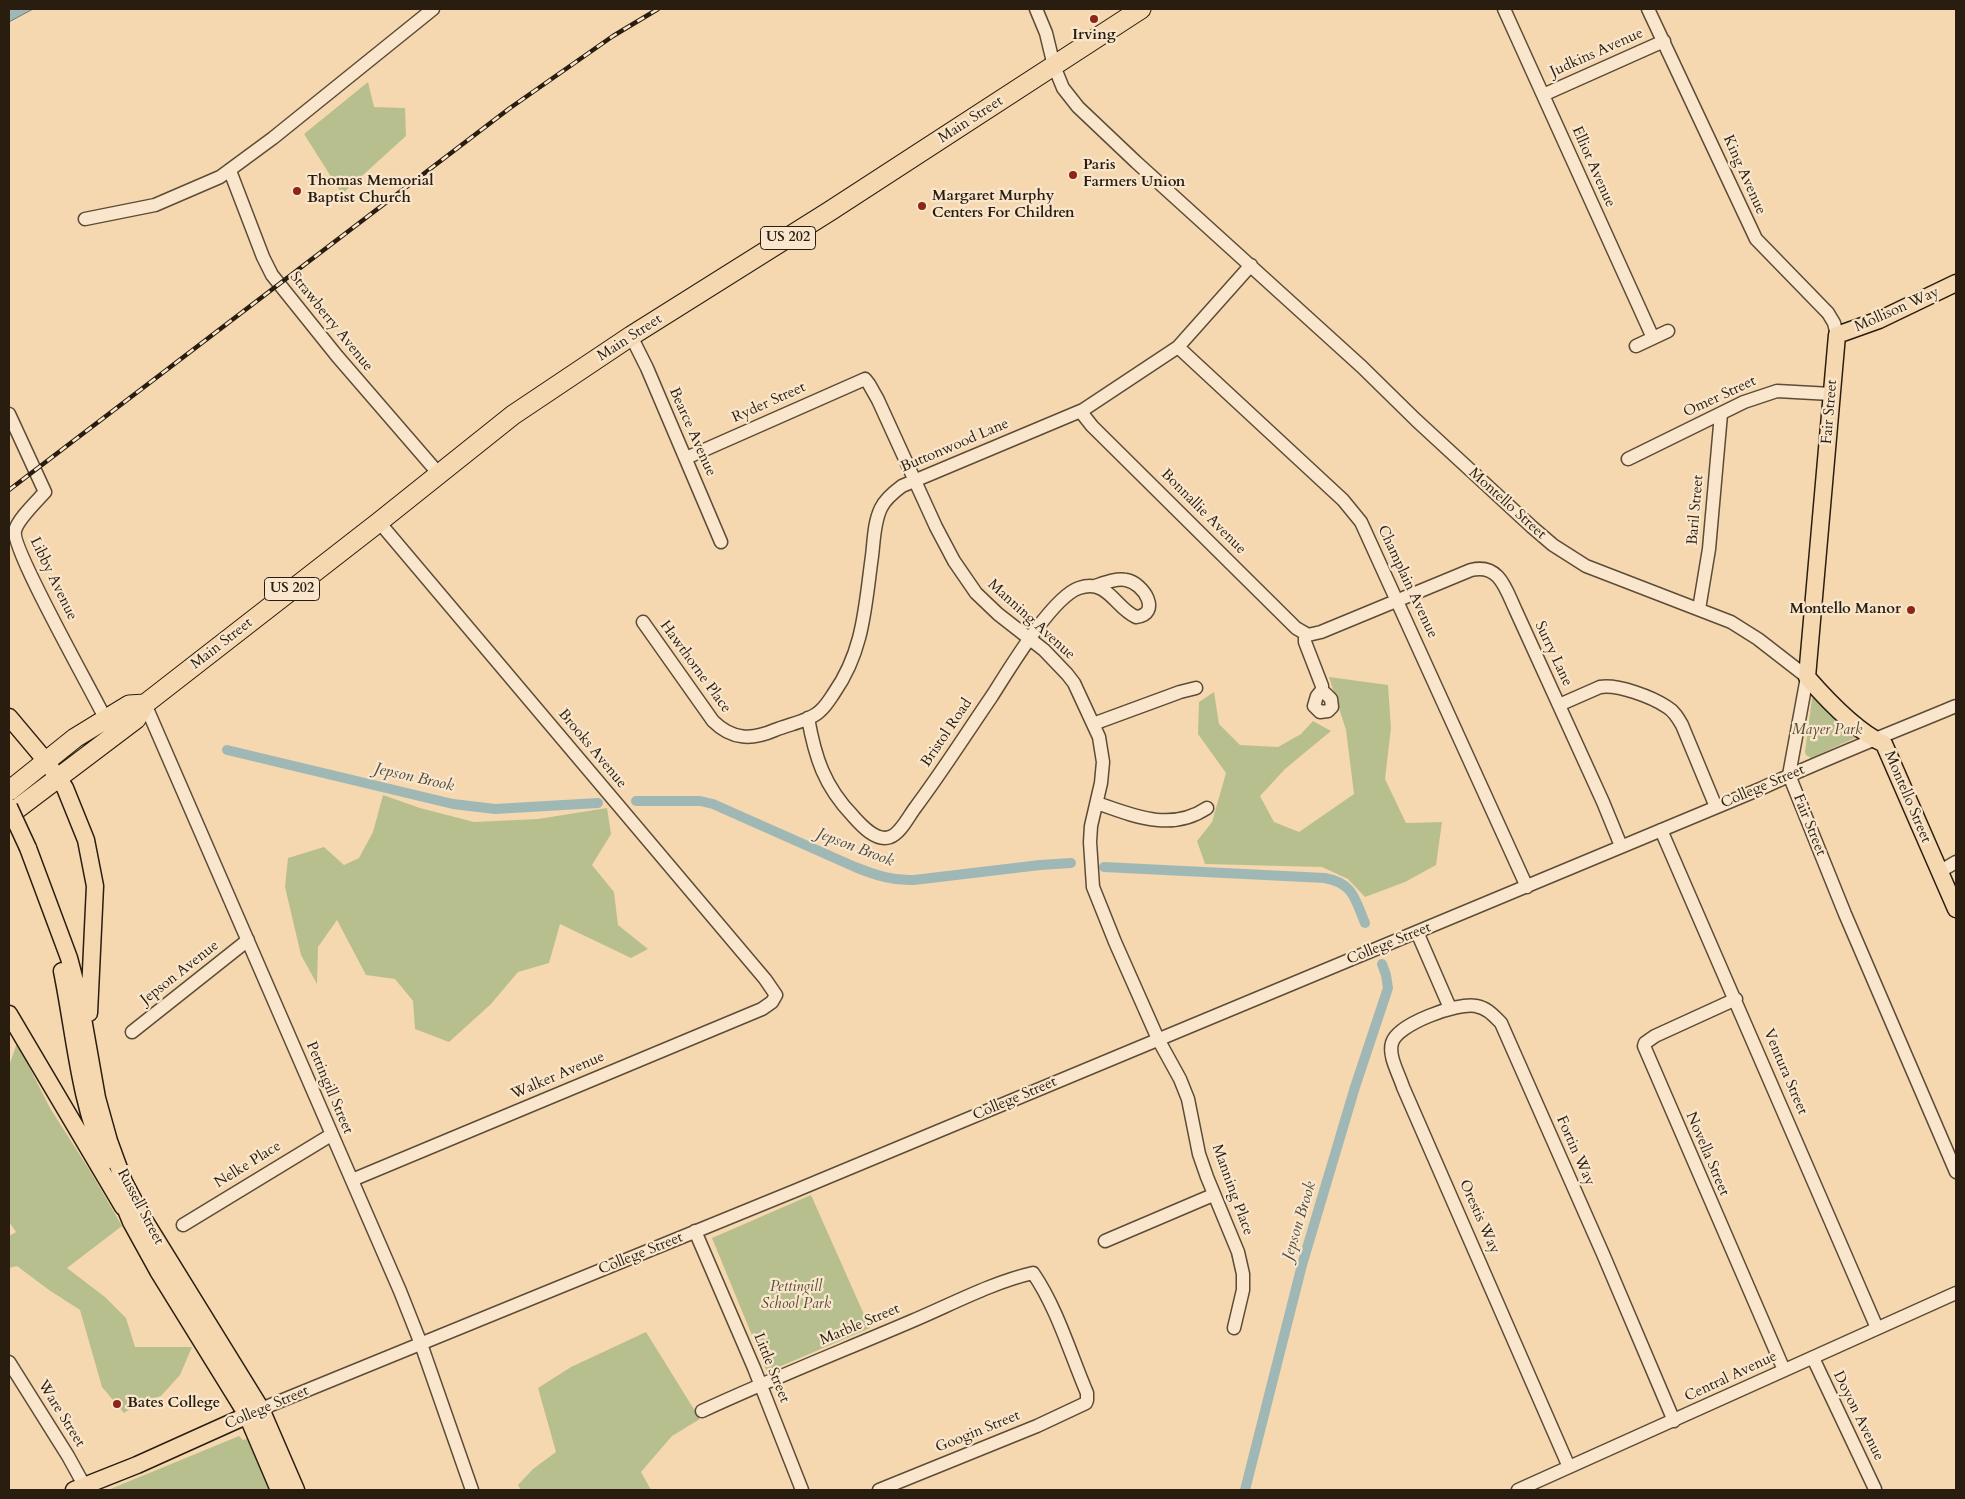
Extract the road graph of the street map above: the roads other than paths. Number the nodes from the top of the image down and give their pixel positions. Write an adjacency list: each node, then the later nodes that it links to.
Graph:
1 (432, 9): 9 (street)
2 (1036, 9): 7 (street, Montello Street)
3 (1141, 9): 7 (highway, Main Street / US 202)
4 (1504, 9): 8 (street, Elliot Avenue)
5 (1648, 9): 6 (street, King Avenue)
6 (1664, 41): 8 (street, Judkins Avenue); 14 (street, King Avenue)
7 (1054, 66): 11 (street, Montello Street); 15 (highway, Main Street / US 202)
8 (1544, 95): 16 (street, Elliot Avenue)
9 (230, 171): 10 (street); 26 (street, Strawberry Avenue)
10 (85, 219)
11 (1251, 265): 18 (street, Buttonwood Lane); 32 (street, Montello Street)
12 (1956, 282): 14 (main road, Mollison Way)
13 (1668, 331): 16 (street)
14 (1837, 335): 20 (main road, Fair Street)
15 (631, 336): 24 (street, Bearce Avenue); 26 (highway, Main Street / US 202)
16 (1653, 338): 17 (street)
17 (1636, 346)
18 (1178, 347): 21 (street, Buttonwood Lane); 31 (street, Champlain Avenue)
19 (865, 379): 24 (street, Ryder Street); 27 (street, Manning Avenue)
20 (1831, 394): 23 (street, Omer Street); 36 (main road, Fair Street)
21 (1081, 412): 27 (street, Buttonwood Lane); 34 (street, Bonnallie Avenue)
22 (9, 414): 45 (street, Libby Avenue)
23 (1721, 414): 25 (street, Omer Street); 32 (street, Baril Street)
24 (686, 458): 29 (street, Bearce Avenue)
25 (1628, 459)
26 (439, 474): 28 (highway, Main Street / US 202)
27 (914, 481): 35 (street, Manning Avenue); 43 (street, Buttonwood Lane)
28 (380, 522): 39 (highway, Main Street / US 202); 65 (street, Brooks Avenue)
29 (721, 542)
30 (1095, 586): 35 (street, Bristol Road)
31 (1398, 600): 34 (street); 40 (street, Surry Lane); 60 (street, Champlain Avenue)
32 (1700, 609): 36 (street, Montello Street)
33 (642, 622): 43 (street, Hawthorne Place)
34 (1305, 633): 38 (street)
35 (1030, 639): 43 (street, Bristol Road); 44 (street, Manning Avenue)
36 (1807, 678): 46 (main road, Montello Street); 48 (street, Fair Street)
37 (1196, 688): 44 (street)
38 (1325, 693)
39 (145, 704): 45 (highway, Main Street / US 202); 64 (street, Pettingill Street)
40 (1559, 705): 53 (street); 57 (street, Surry Lane)
41 (1956, 706): 46 (street, College Street)
42 (9, 717): 47 (main road)
43 (808, 718)
44 (1093, 724): 51 (street, Manning Avenue)
45 (110, 727): 47 (highway, Main Street / US 202); 49 (highway, Main Street / US 202)
46 (1873, 739): 48 (street, College Street); 59 (main road, Montello Street)
47 (46, 761): 49 (main road); 50 (highway, Main Street / US 202)
48 (1789, 776): 53 (street, College Street); 73 (street, Fair Street)
49 (58, 778): 55 (highway, Main Street / US 202); 71 (main road)
50 (9, 791)
51 (1097, 803): 54 (street); 70 (street, Manning Avenue)
52 (9, 807): 61 (main road, Russell Street, bridge)
53 (1716, 807): 56 (street, College Street)
54 (1207, 808)
55 (9, 815)
56 (1661, 830): 57 (street, College Street); 66 (street, Ventura Street)
57 (1621, 846): 60 (street, College Street)
58 (1956, 862): 59 (street)
59 (1939, 872): 62 (main road, Montello Street)
60 (1527, 886): 63 (street, College Street)
61 (47, 898): 71 (main road, Russell Street); 76 (main road, Russell Street)
62 (1956, 909)
63 (1417, 932): 67 (street); 70 (street, College Street)
64 (248, 940): 69 (street, Jepson Avenue); 72 (street, Pettingill Street)
65 (775, 999): 74 (street, Walker Avenue)
66 (1736, 999): 82 (street, Ventura Street); 86 (street, Novella Street)
67 (1450, 1008): 91 (street, Fortin Way); 92 (street, Orestis Way)
68 (9, 1014): 76 (main road)
69 (132, 1032)
70 (1158, 1039): 75 (street, Manning Place); 78 (street, College Street)
71 (92, 1067): 90 (main road, Russell Street)
72 (331, 1135): 74 (street, Pettingill Street); 77 (street, Nelke Place)
73 (1956, 1172)
74 (352, 1180): 83 (street, Pettingill Street)
75 (1213, 1195): 79 (street); 81 (street, Manning Place)
76 (131, 1222): 90 (main road, Russell Street)
77 (183, 1225)
78 (695, 1231): 83 (street, College Street); 87 (street, Little Street)
79 (1105, 1241)
80 (1956, 1293): 82 (street, Central Avenue)
81 (1234, 1328)
82 (1877, 1328): 84 (street, Central Avenue)
83 (421, 1344): 90 (street, College Street); 98 (street, Pettingill Street)
84 (1812, 1358): 86 (street, Central Avenue); 95 (street, Doyon Avenue)
85 (9, 1362): 93 (street, Ware Street)
86 (1784, 1370): 91 (street, Central Avenue)
87 (761, 1384): 88 (street, Marble Street); 89 (street, Marble Street); 99 (street, Little Street)
88 (1087, 1400): 100 (street, Googin Street)
89 (702, 1411)
90 (254, 1412): 93 (main road, College Street); 96 (main road, Russell Street); 97 (main road, Russell Street)
91 (1674, 1421): 92 (street, Central Avenue)
92 (1569, 1467): 94 (street, Central Avenue)
93 (79, 1488)
94 (1523, 1489)
95 (1876, 1489)
96 (279, 1490)
97 (296, 1490)
98 (472, 1490)
99 (802, 1490)
100 (879, 1490)

